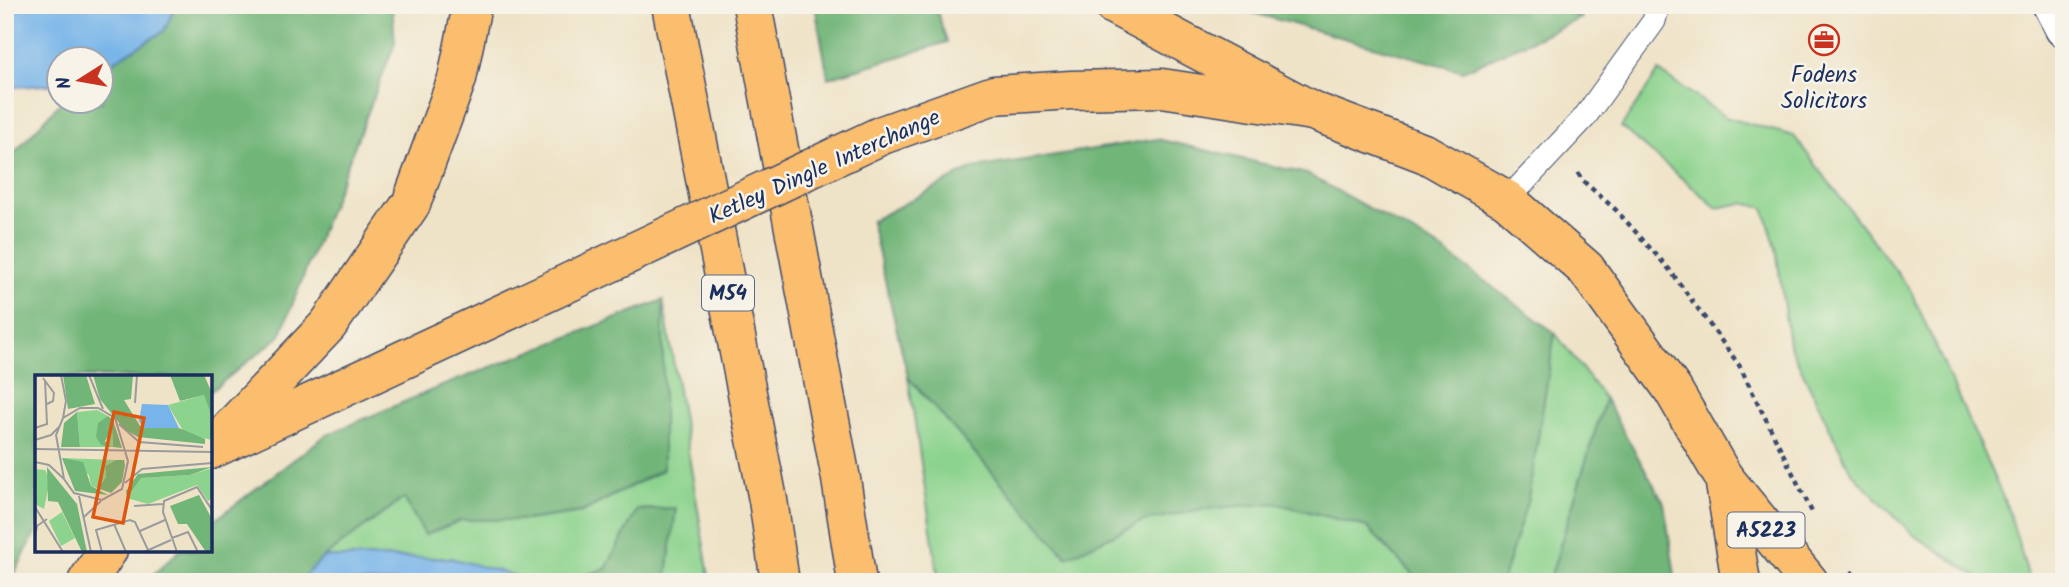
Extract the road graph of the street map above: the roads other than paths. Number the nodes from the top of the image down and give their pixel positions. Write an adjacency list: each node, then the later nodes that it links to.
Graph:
1 (472, 5): 10 (main road)
2 (671, 5): 15 (main road, M54)
3 (752, 5): 16 (main road)
4 (1113, 5): 8 (main road)
5 (1658, 5): 9 (lane)
6 (2052, 5): 7 (street)
7 (2064, 28)
8 (1313, 111): 9 (main road, Ketley Dingle Interchange); 11 (main road, Ketley Dingle Interchange, bridge)
9 (1507, 200): 12 (main road, Ketley Dingle Interchange)
10 (212, 448)
11 (212, 449)
12 (1724, 478): 17 (main road, Ketley Dingle Interchange); 18 (main road, A5223)
13 (107, 552): 14 (main road)
14 (87, 582)
15 (780, 582)
16 (858, 582)
17 (1741, 582)
18 (1809, 582)

